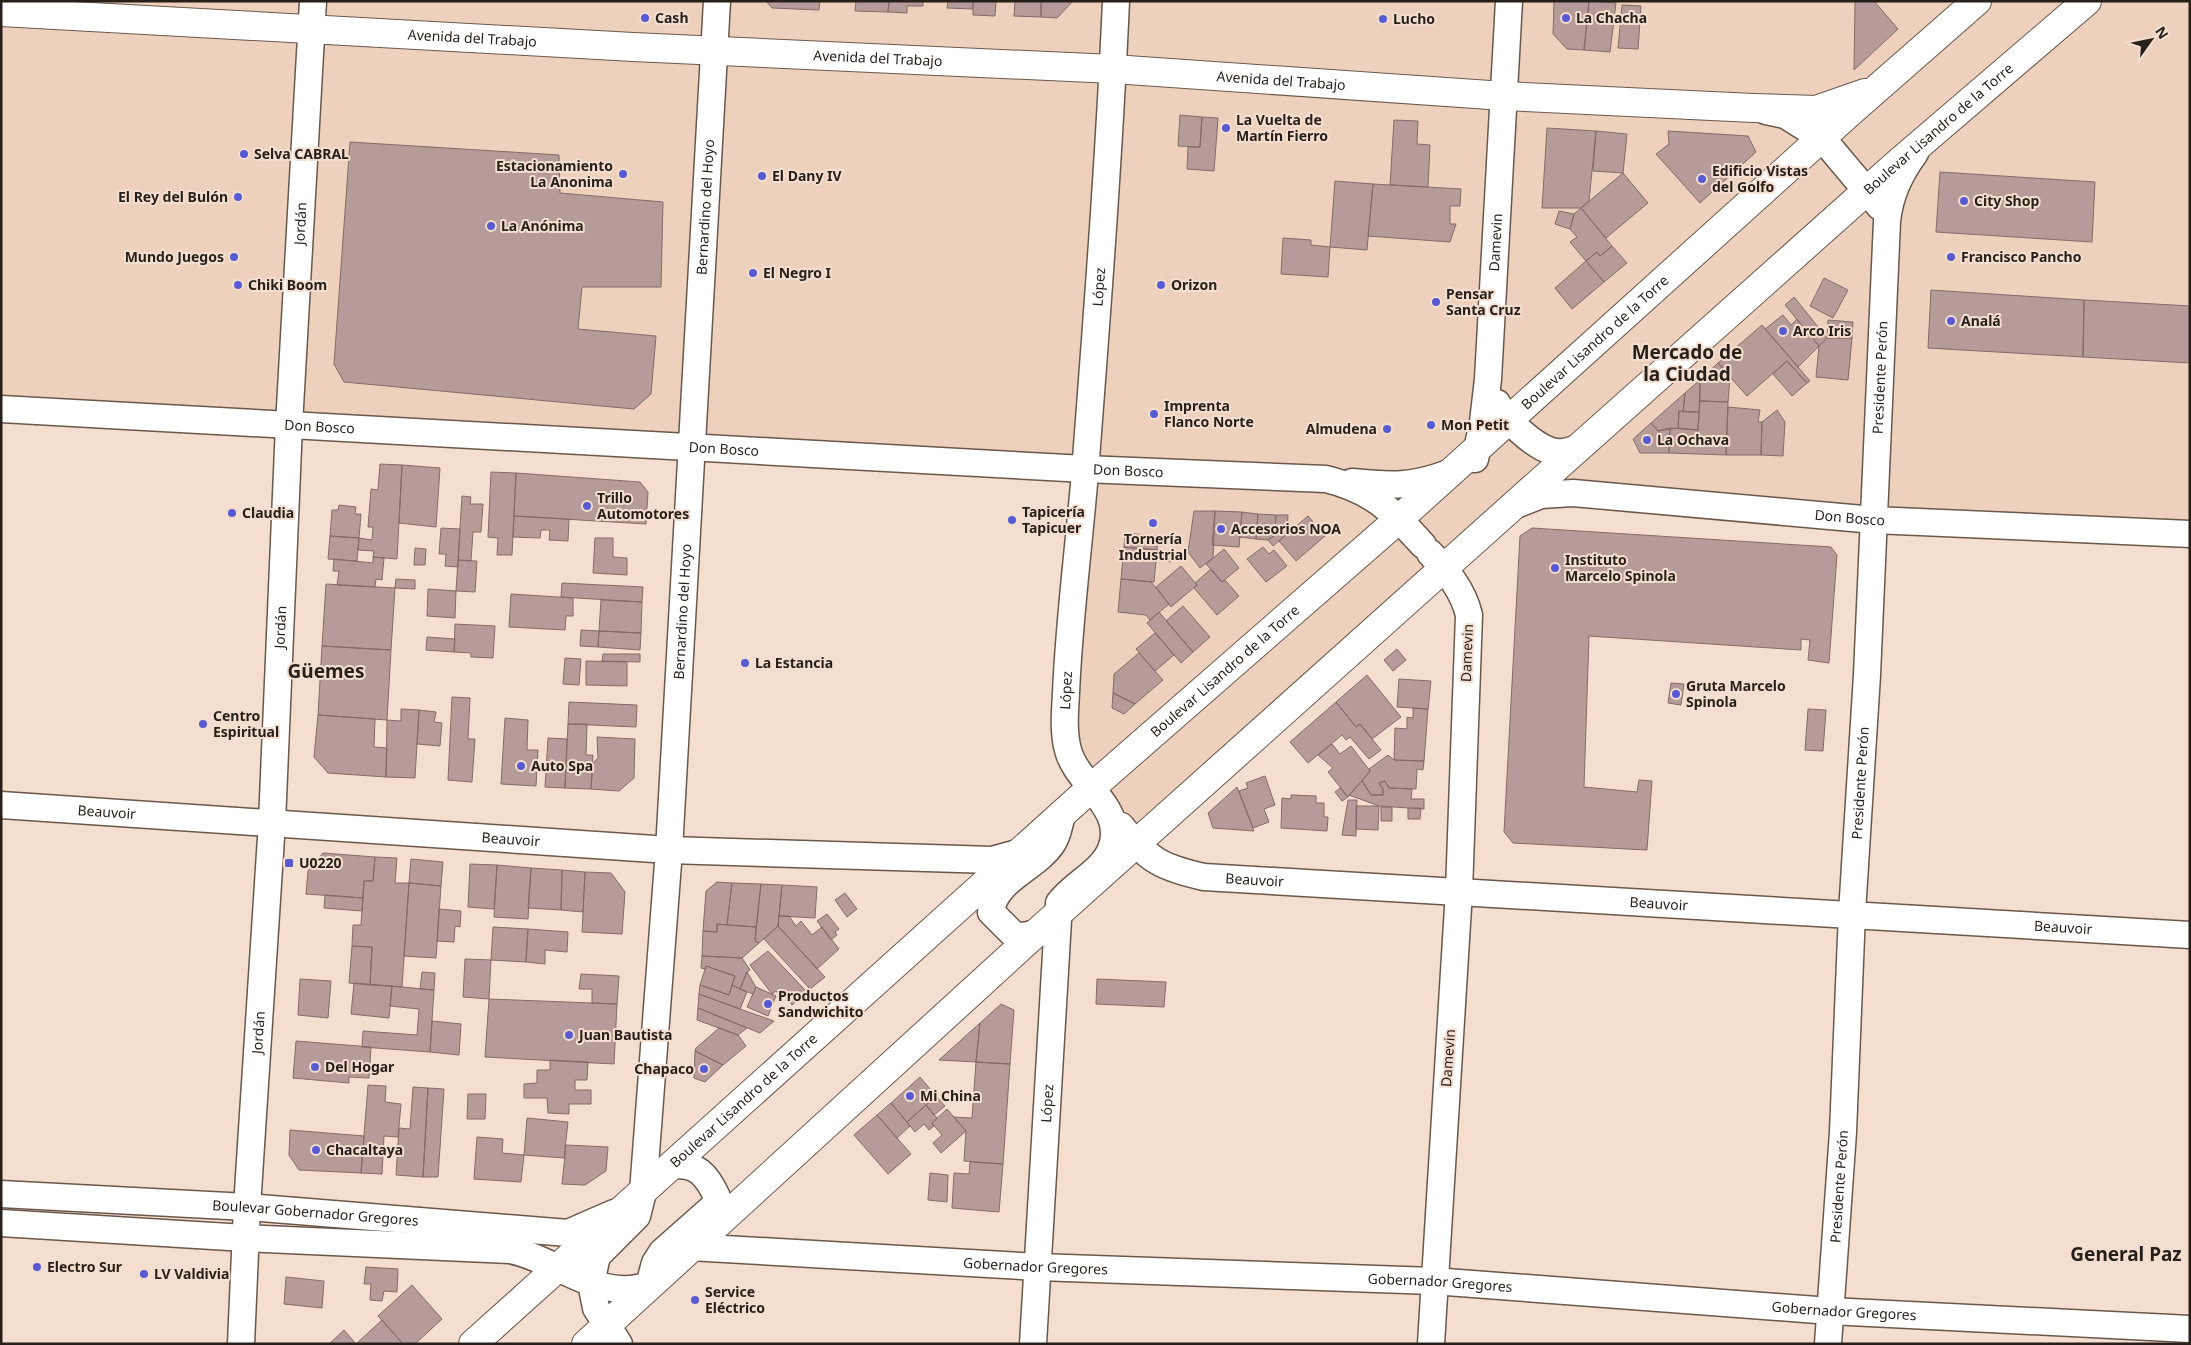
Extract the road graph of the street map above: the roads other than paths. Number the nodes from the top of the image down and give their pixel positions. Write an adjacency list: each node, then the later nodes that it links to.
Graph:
1 (313, 1): 9 (street, Jordán)
2 (717, 1): 10 (street, Bernardino del Hoyo)
3 (1116, 1): 11 (street, López)
4 (1509, 1): 13 (street, Damevin)
5 (1977, 1): 12 (street, Boulevar Lisandro de la Torre)
6 (2100, 1): 7 (street)
7 (2079, 8): 16 (street, Boulevar Lisandro de la Torre)
8 (1, 12): 9 (street, Avenida del Trabajo)
9 (311, 29): 10 (street, Avenida del Trabajo); 22 (street, Jordán)
10 (715, 49): 11 (street, Avenida del Trabajo); 23 (street, Bernardino del Hoyo)
11 (1113, 69): 13 (street, Avenida del Trabajo); 26 (street, López)
12 (1882, 84): 14 (street, Avenida del Trabajo); 15 (street, Boulevar Lisandro de la Torre)
13 (1504, 96): 14 (street, Avenida del Trabajo); 19 (street, Damevin)
14 (1753, 108): 15 (street)
15 (1822, 138): 17 (street); 21 (street, Boulevar Lisandro de la Torre)
16 (1926, 139): 17 (street, Boulevar Lisandro de la Torre); 18 (street, Presidente Perón)
17 (1867, 190): 18 (street); 25 (street, Boulevar Lisandro de la Torre)
18 (1887, 221): 31 (street, Presidente Perón)
19 (1488, 379): 21 (street); 24 (street, Damevin)
20 (1, 410): 22 (street, Don Bosco)
21 (1508, 419): 24 (street, Boulevar Lisandro de la Torre); 25 (street)
22 (289, 425): 23 (street, Don Bosco); 37 (street, Jordán)
23 (693, 446): 26 (street, Don Bosco); 39 (street, Bernardino del Hoyo)
24 (1478, 447): 27 (street, Boulevar Lisandro de la Torre); 33 (street, Damevin)
25 (1578, 448): 29 (street, Boulevar Lisandro de la Torre)
26 (1085, 469): 28 (street, Don Bosco); 34 (street, López)
27 (1450, 473): 28 (street); 30 (street, Boulevar Lisandro de la Torre)
28 (1326, 479): 30 (street, Don Bosco)
29 (1513, 506): 31 (street, Don Bosco); 33 (street, Boulevar Lisandro de la Torre)
30 (1399, 519): 33 (street, Don Bosco); 34 (street, Boulevar Lisandro de la Torre)
31 (1874, 520): 32 (street, Don Bosco); 43 (street, Presidente Perón)
32 (2190, 534)
33 (1432, 555): 38 (street, Boulevar Lisandro de la Torre); 41 (street, Damevin)
34 (1075, 803): 36 (street); 40 (street, Boulevar Lisandro de la Torre); 44 (street)
35 (1, 805): 37 (street, Beauvoir)
36 (1108, 809): 38 (street, Beauvoir); 42 (street, López)
37 (272, 822): 39 (street, Beauvoir); 49 (street, Jordán)
38 (1137, 845): 41 (street, Beauvoir); 42 (street, Boulevar Lisandro de la Torre)
39 (668, 850): 40 (street, Beauvoir); 48 (street, Bernardino del Hoyo)
40 (1021, 852): 46 (street, Boulevar Lisandro de la Torre)
41 (1459, 891): 43 (street, Beauvoir); 55 (street, Damevin)
42 (1058, 914): 44 (street, Boulevar Lisandro de la Torre); 53 (street, López)
43 (1852, 914): 45 (street, Beauvoir); 58 (street, Presidente Perón)
44 (1038, 933): 52 (street, Boulevar Lisandro de la Torre)
45 (2190, 935)
46 (672, 1166): 48 (street, Boulevar Lisandro de la Torre); 57 (street)
47 (1, 1194): 49 (street, Boulevar Gobernador Gregores)
48 (633, 1200): 49 (street, Boulevar Gobernador Gregores); 54 (street, Boulevar Lisandro de la Torre); 56 (street, Bernardino del Hoyo)
49 (247, 1208): 51 (street, Jordán)
50 (1, 1223): 51 (street, Boulevar Gobernador Gregores)
51 (245, 1238): 54 (street, Boulevar Gobernador Gregores); 61 (street, Jordán)
52 (690, 1247): 53 (street, Gobernador Gregores); 57 (street, Boulevar Lisandro de la Torre)
53 (1038, 1267): 55 (street, Gobernador Gregores); 64 (street, López)
54 (558, 1268): 56 (street, Boulevar Gobernador Gregores); 62 (street, Boulevar Lisandro de la Torre)
55 (1433, 1281): 58 (street, Gobernador Gregores); 65 (street, Damevin)
56 (591, 1283): 57 (street, Boulevar Gobernador Gregores); 60 (street)
57 (649, 1285): 60 (street, Boulevar Lisandro de la Torre)
58 (1830, 1311): 59 (street, Gobernador Gregores); 66 (street, Presidente Perón)
59 (2190, 1329)
60 (613, 1335): 63 (street, Boulevar Lisandro de la Torre)
61 (241, 1344)
62 (472, 1344)
63 (586, 1344)
64 (1033, 1344)
65 (1431, 1344)
66 (1828, 1344)

